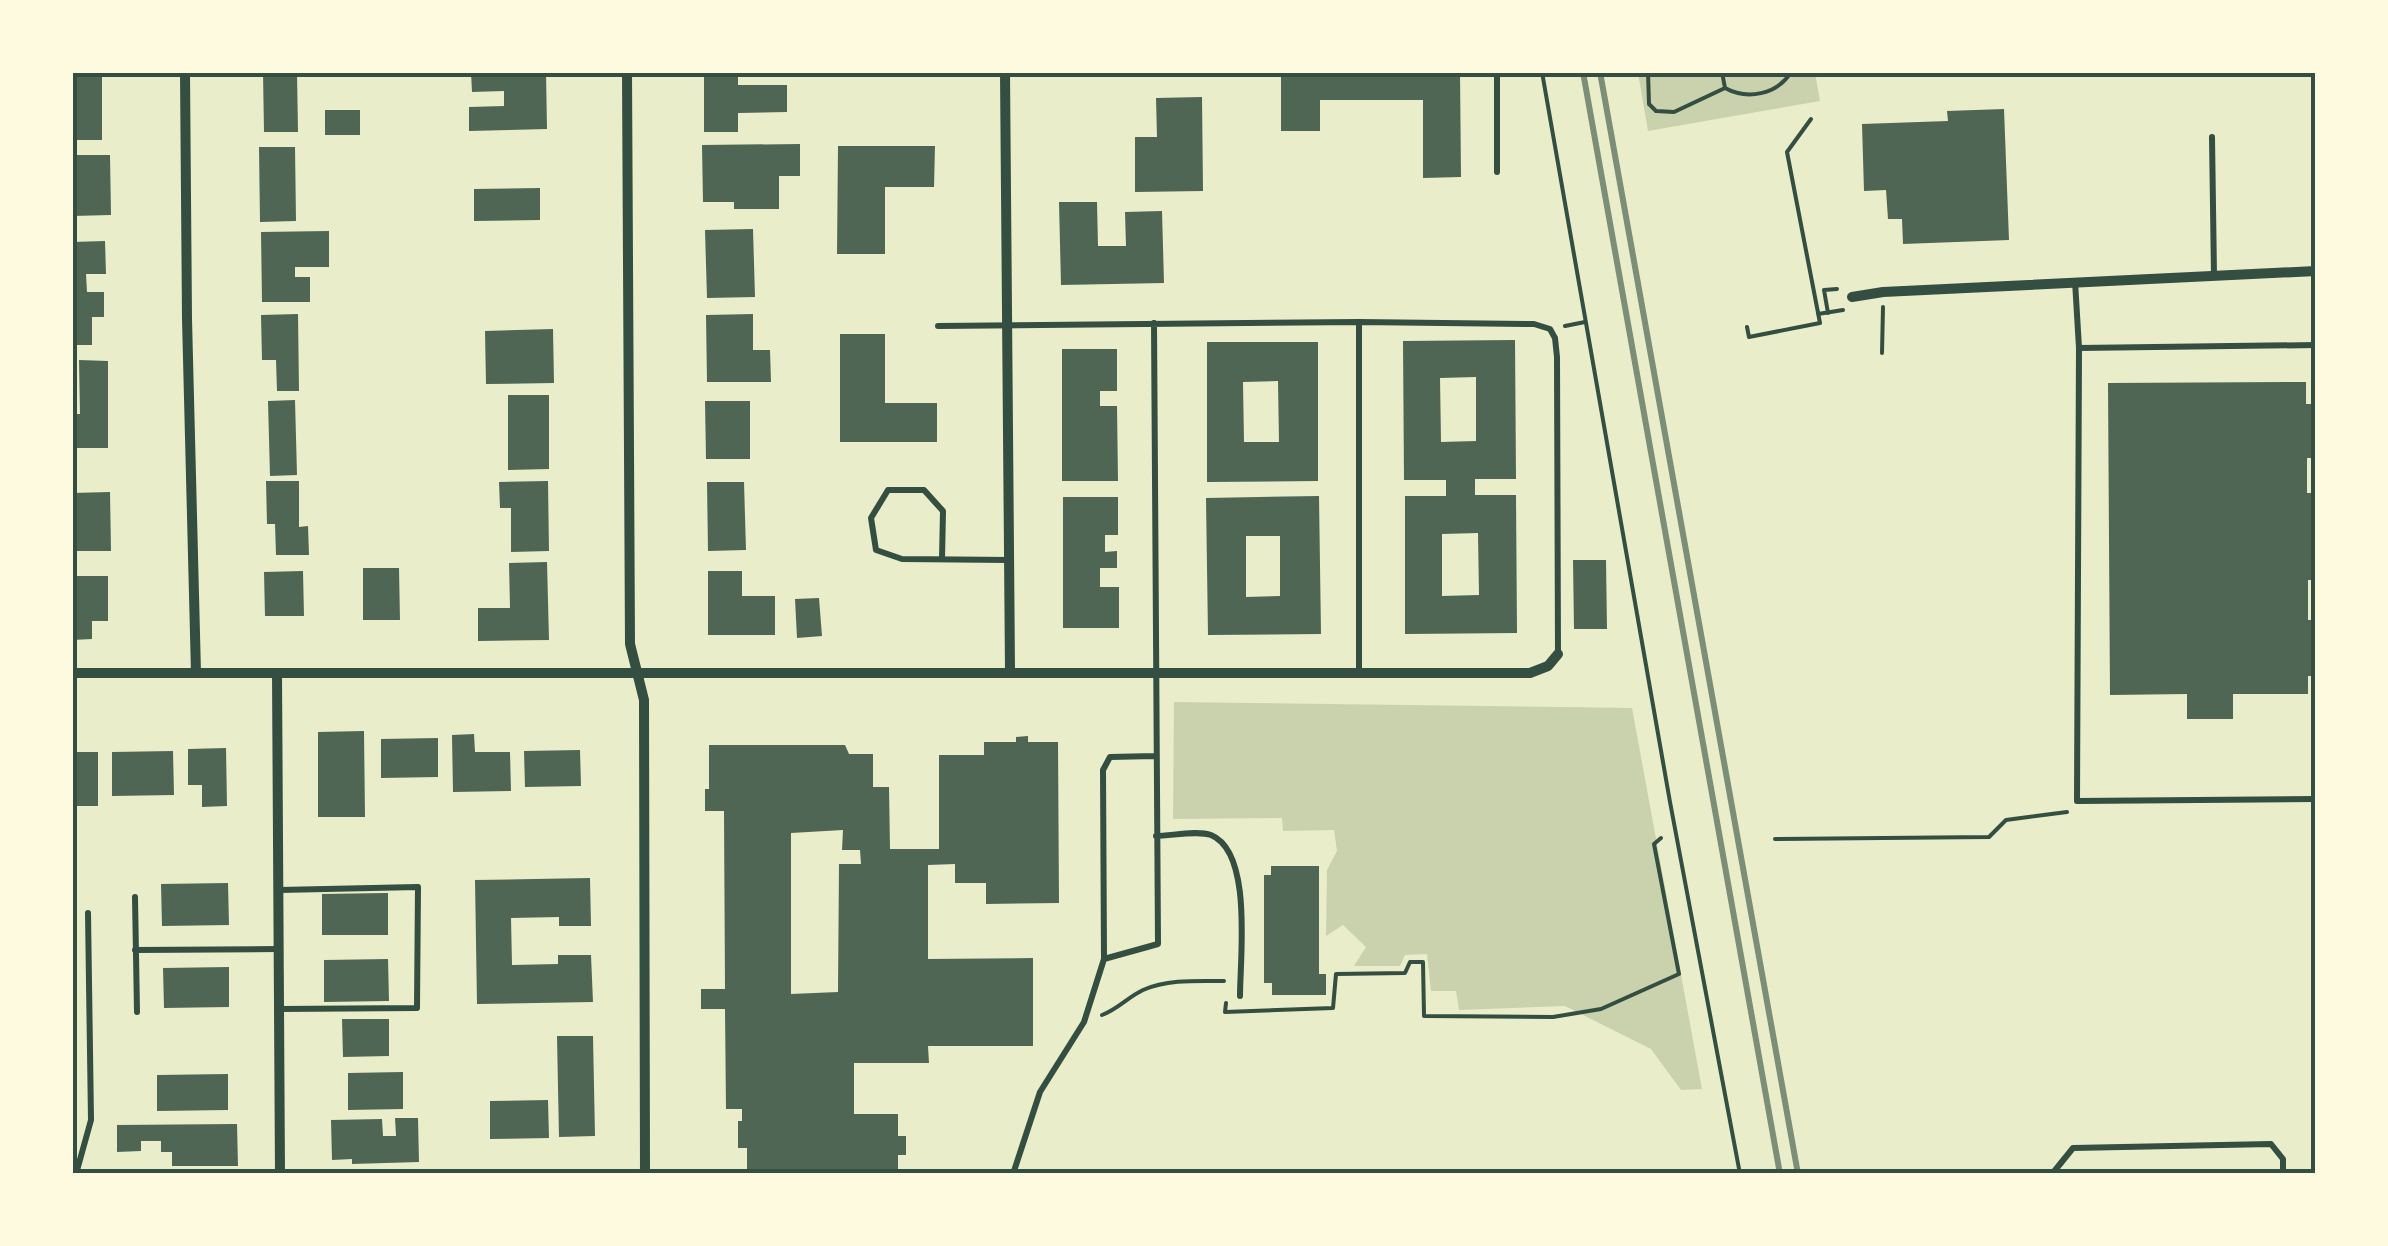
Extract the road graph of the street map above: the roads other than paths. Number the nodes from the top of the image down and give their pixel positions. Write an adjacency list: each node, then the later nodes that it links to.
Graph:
1 (184, 72): 25 (street)
2 (627, 72): 26 (street)
3 (1005, 72): 12 (street)
4 (1497, 72): 6 (lane)
5 (2212, 137): 8 (lane)
6 (1497, 172)
7 (2316, 271): 8 (street)
8 (2214, 275): 9 (street)
9 (2075, 281): 10 (street); 16 (lane)
10 (1852, 297)
11 (1359, 322): 13 (lane); 19 (lane); 23 (lane)
12 (1007, 323): 13 (lane); 14 (lane); 18 (street)
13 (1154, 323): 21 (lane)
14 (938, 326)
15 (2316, 345): 16 (lane)
16 (2079, 348): 28 (lane)
17 (942, 559): 17 (lane); 18 (lane)
18 (1009, 560): 20 (street)
19 (1558, 654): 23 (street)
20 (1010, 671): 21 (street); 26 (street)
21 (1154, 671): 23 (street); 27 (lane)
22 (277, 672): 25 (street); 26 (street); 30 (street)
23 (1359, 672)
24 (72, 673): 25 (street)
25 (196, 673)
26 (637, 673): 41 (street)
27 (1156, 756): 29 (lane); 35 (lane)
28 (2316, 798)
29 (1156, 836): 35 (lane); 36 (lane)
30 (279, 890): 33 (street); 37 (lane)
31 (135, 897): 34 (lane)
32 (88, 913): 39 (lane)
33 (279, 949): 34 (lane); 37 (street)
34 (135, 950): 38 (lane)
35 (1104, 959): 42 (lane)
36 (1240, 996)
37 (279, 1009): 40 (street)
38 (137, 1012)
39 (76, 1174)
40 (280, 1174)
41 (645, 1174)
42 (1013, 1174)
43 (2052, 1174): 44 (lane)
44 (2283, 1174)

